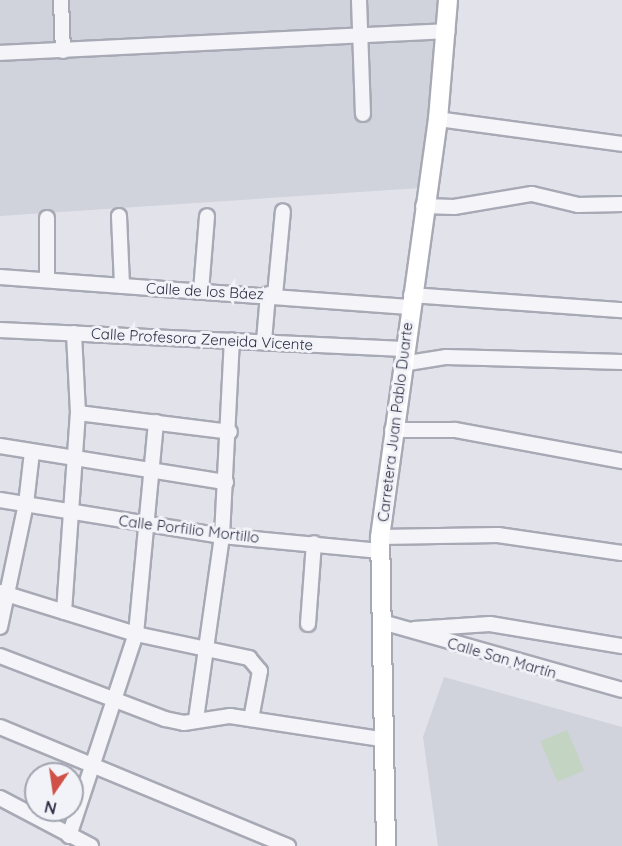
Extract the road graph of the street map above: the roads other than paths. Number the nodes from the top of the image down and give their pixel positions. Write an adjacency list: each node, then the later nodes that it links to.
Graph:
1 (61, 0): 6 (street)
2 (359, 0): 5 (street)
3 (448, 0): 4 (main road, Carretera Juan Pablo Duarte)
4 (447, 31): 5 (street); 9 (main road, Carretera Juan Pablo Duarte)
5 (361, 38): 6 (street); 8 (street)
6 (63, 51): 7 (street)
7 (0, 52)
8 (363, 114)
9 (438, 119): 10 (street); 12 (main road, Carretera Juan Pablo Duarte)
10 (622, 144)
11 (622, 204): 12 (street)
12 (423, 206): 22 (main road, Carretera Juan Pablo Duarte)
13 (283, 211): 21 (street)
14 (119, 216): 19 (street)
15 (207, 216): 20 (street)
16 (47, 218): 18 (street)
17 (0, 277): 18 (street, Calle de los Báez)
18 (47, 280): 19 (street, Calle de los Báez)
19 (122, 286): 20 (street, Calle de los Báez)
20 (201, 291): 21 (street, Calle de los Báez)
21 (271, 295): 22 (street, Calle de los Báez); 27 (street)
22 (410, 301): 23 (street, Calle de los Báez); 28 (main road, Carretera Juan Pablo Duarte)
23 (622, 310)
24 (0, 330): 25 (street, Calle Profesora Zeneida Vicente)
25 (74, 333): 26 (street, Calle Profesora Zeneida Vicente); 30 (street)
26 (232, 340): 27 (street, Calle Profesora Zeneida Vicente); 33 (street)
27 (264, 340): 28 (street, Calle Profesora Zeneida Vicente)
28 (403, 356): 29 (street, Calle Profesora Zeneida Vicente); 32 (main road, Carretera Juan Pablo Duarte)
29 (622, 362)
30 (78, 413): 31 (street); 36 (street)
31 (156, 422): 33 (street); 38 (street)
32 (392, 430): 37 (street); 46 (main road, Carretera Juan Pablo Duarte)
33 (230, 432): 39 (street)
34 (0, 446): 35 (street)
35 (32, 452): 36 (street); 41 (street)
36 (75, 457): 38 (street); 42 (street)
37 (622, 461)
38 (150, 469): 39 (street); 43 (street)
39 (226, 482): 44 (street)
40 (0, 500): 41 (street, Calle Porfilio Mortillo)
41 (26, 504): 42 (street, Calle Porfilio Mortillo); 48 (street)
42 (73, 513): 43 (street, Calle Porfilio Mortillo); 49 (street)
43 (148, 525): 44 (street, Calle Porfilio Mortillo); 54 (street)
44 (222, 536): 45 (street, Calle Porfilio Mortillo); 56 (street)
45 (315, 543): 46 (street, Calle Porfilio Mortillo); 51 (street)
46 (380, 544): 47 (street, Calle Porfilio Mortillo); 50 (main road, Carretera Juan Pablo Duarte)
47 (622, 553)
48 (3, 593): 49 (street); 52 (street)
49 (64, 612): 54 (street)
50 (382, 622): 53 (street, Calle San Martín); 63 (main road, Carretera Juan Pablo Duarte)
51 (308, 624)
52 (0, 627)
53 (403, 630): 55 (street); 58 (street, Calle San Martín)
54 (136, 634): 56 (street); 59 (street)
55 (622, 645)
56 (203, 649): 60 (street); 61 (street)
57 (0, 656): 59 (street)
58 (622, 690)
59 (114, 701): 60 (street); 64 (street)
60 (196, 719): 61 (street)
61 (251, 719): 63 (street)
62 (0, 727): 64 (street)
63 (381, 739): 69 (main road, Carretera Juan Pablo Duarte)
64 (94, 767): 66 (street); 68 (street)
65 (0, 798): 66 (street)
66 (69, 836): 67 (street)
67 (91, 846)
68 (288, 846)
69 (386, 846)

